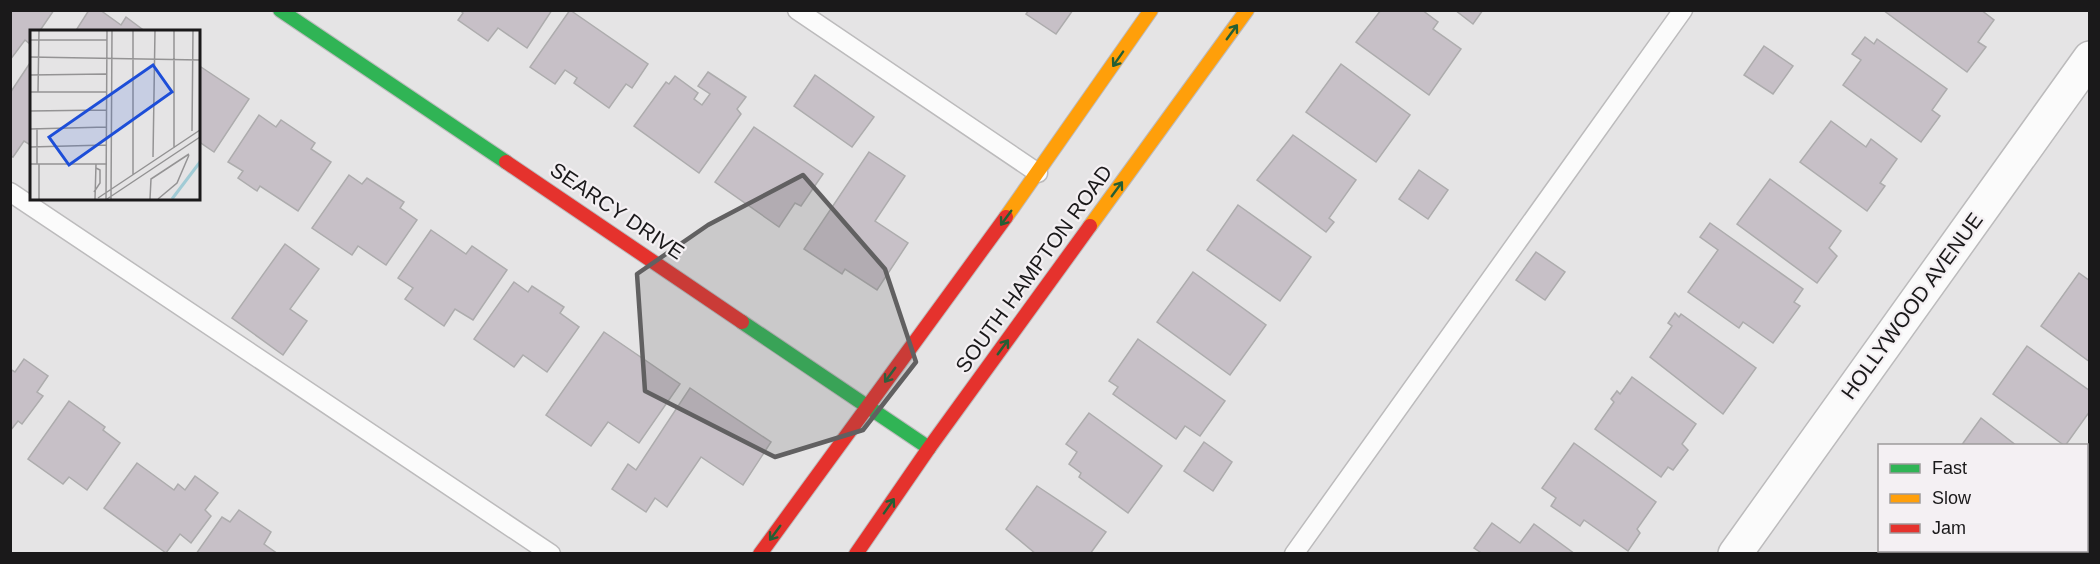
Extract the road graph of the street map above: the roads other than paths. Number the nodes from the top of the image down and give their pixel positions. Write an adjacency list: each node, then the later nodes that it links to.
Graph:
1 (280, 10): 9 (main road, SEARCY DRIVE)
2 (797, 10): 7 (lane)
3 (1151, 10): 7 (main road, one-way to 7)
4 (1247, 10): 10 (main road, SOUTH HAMPTON ROAD, one-way to 4)
5 (1683, 10): 14 (lane)
6 (2090, 58): 15 (street, HOLLYWOOD AVENUE)
7 (1038, 174): 9 (main road, one-way to 9)
8 (10, 192): 11 (lane)
9 (868, 406): 10 (main road, SEARCY DRIVE); 12 (main road, one-way to 12)
10 (929, 448): 13 (main road, SOUTH HAMPTON ROAD, one-way to 10)
11 (551, 554)
12 (760, 554)
13 (855, 554)
14 (1294, 554)
15 (1735, 554)

